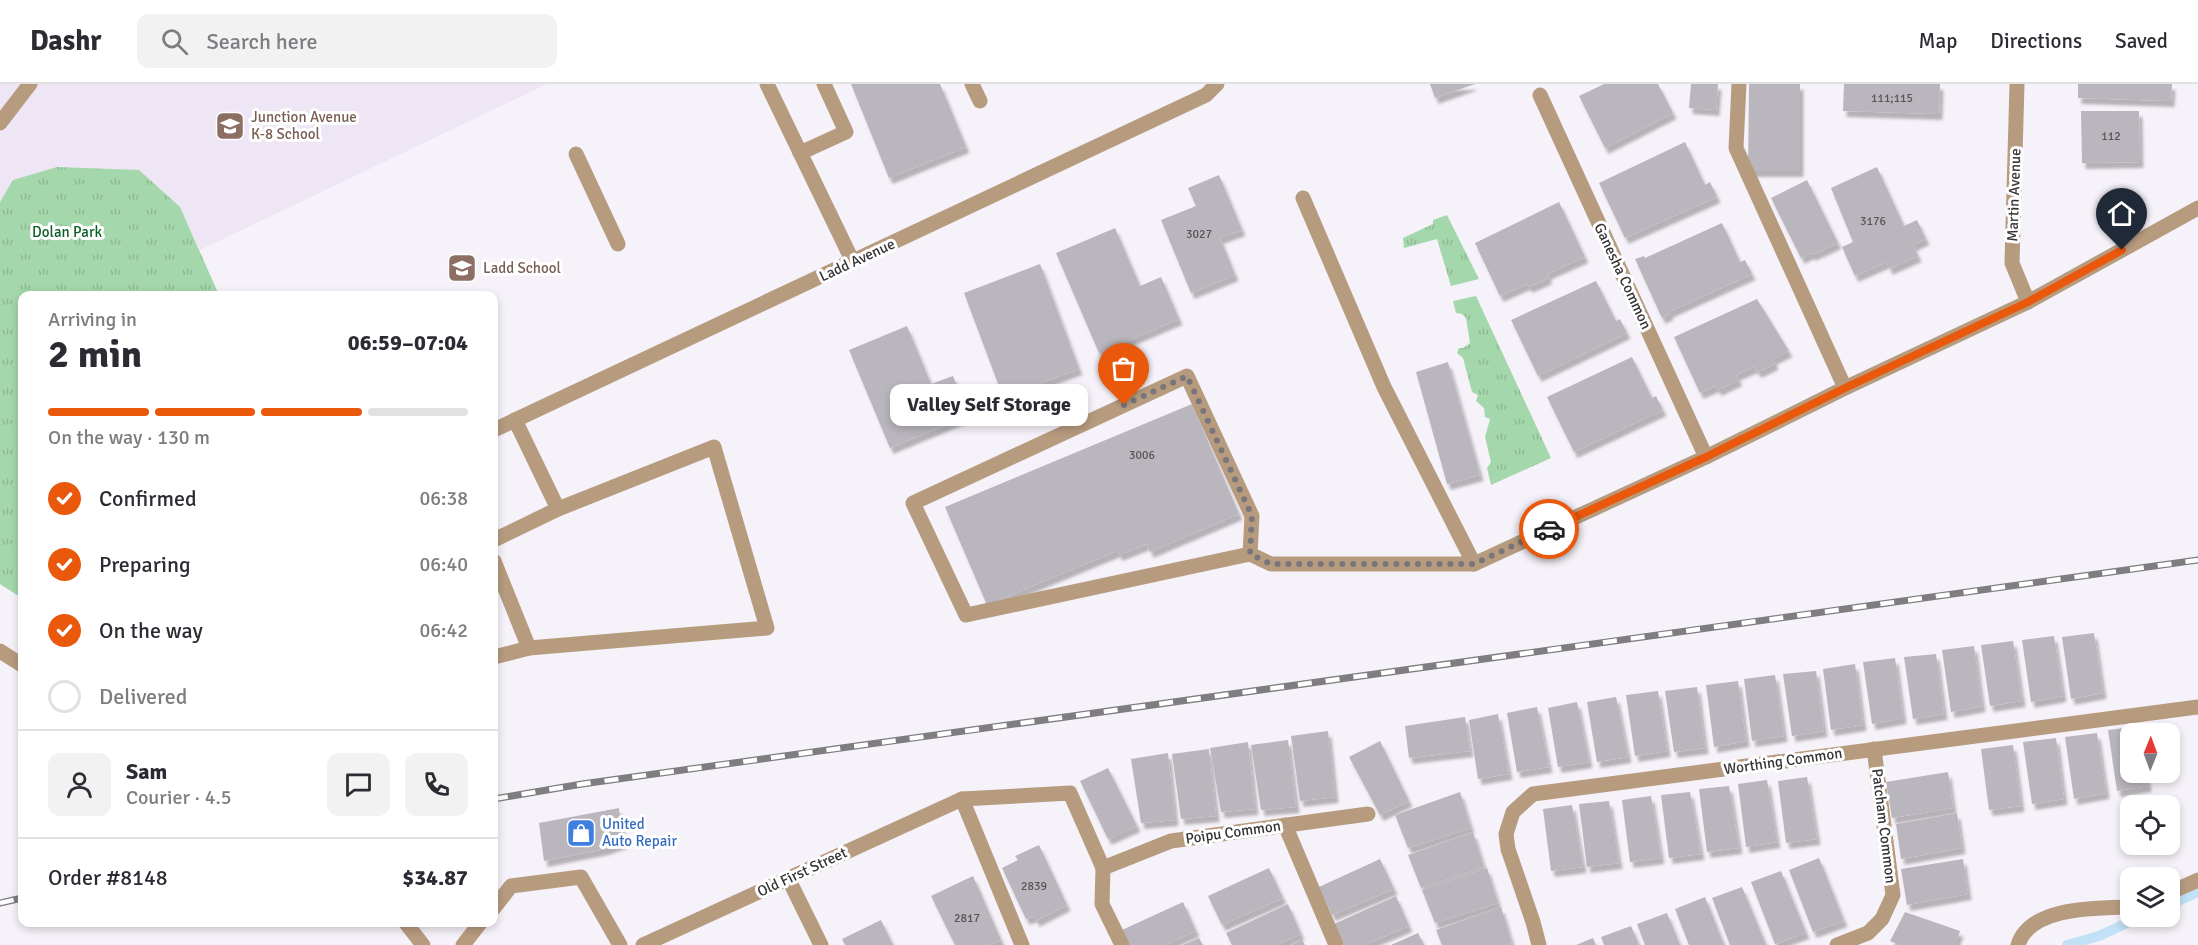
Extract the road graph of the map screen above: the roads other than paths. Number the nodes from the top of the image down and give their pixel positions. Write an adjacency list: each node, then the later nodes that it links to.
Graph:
1 (30, 84): 10 (street)
2 (767, 84): 11 (street)
3 (824, 84): 11 (street)
4 (972, 84): 9 (street)
5 (1217, 84): 16 (street, Ladd Avenue)
6 (1739, 84): 18 (street)
7 (2017, 84): 17 (street, Martin Avenue)
8 (1540, 95): 21 (street, Ganesha Common)
9 (980, 101)
10 (0, 123)
11 (800, 153): 16 (street)
12 (576, 154): 15 (street)
13 (1303, 198): 25 (street)
14 (2198, 208): 17 (street)
15 (618, 244)
16 (853, 262): 19 (street, Ladd Avenue)
17 (2028, 302): 18 (street)
18 (1845, 388): 21 (street)
19 (515, 420): 20 (street, Ladd Avenue); 22 (street)
20 (498, 428)
21 (1706, 457): 25 (street)
22 (558, 509): 23 (street); 27 (street)
23 (498, 538)
24 (1250, 554): 24 (street); 25 (street)
25 (1474, 564)
26 (498, 571): 27 (street)
27 (529, 648): 29 (street)
28 (0, 651): 30 (street)
29 (498, 656)
30 (18, 662)
31 (2198, 707): 32 (street, Worthing Common)
32 (1874, 749): 52 (street, Worthing Common); 53 (street, Patcham Common)
33 (962, 799): 36 (street); 37 (street, Old First Street); 49 (street)
34 (1368, 814): 35 (street, Poipu Common)
35 (1285, 825): 36 (street, Poipu Common); 51 (street)
36 (1103, 868): 50 (street)
37 (788, 878): 47 (street, Old First Street); 48 (street)
38 (2198, 880): 39 (street)
39 (2180, 888)
40 (498, 903): 46 (street)
41 (2120, 909): 54 (street)
42 (409, 927): 44 (street)
43 (477, 927): 45 (street)
44 (423, 945)
45 (463, 945)
46 (620, 945)
47 (643, 945)
48 (821, 945)
49 (1022, 945)
50 (1122, 945)
51 (1335, 945)
52 (1539, 945)
53 (1837, 945)
54 (2019, 945)

